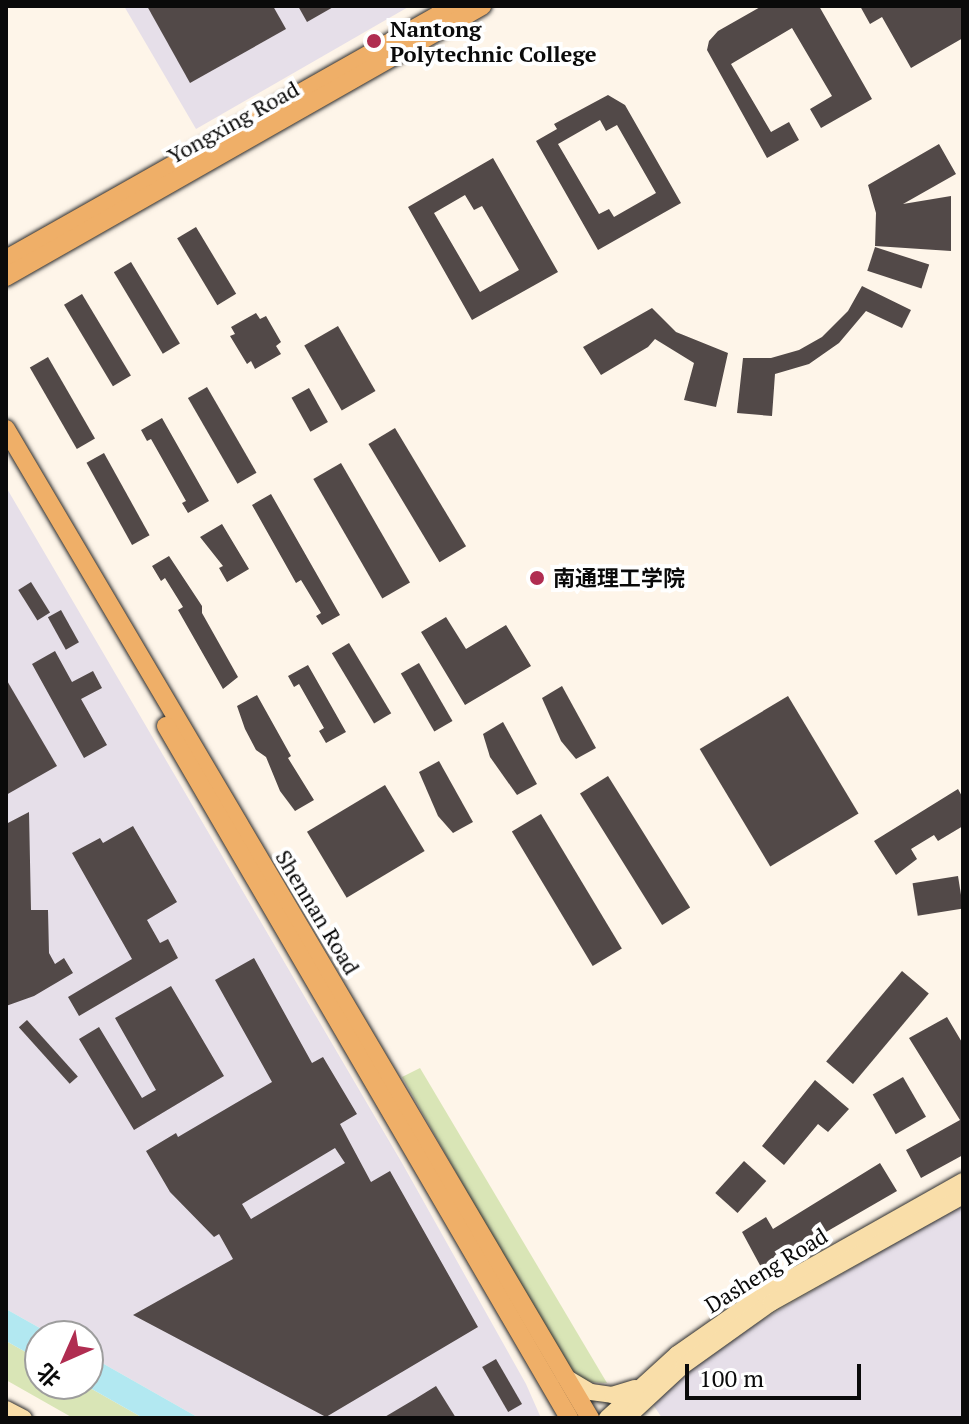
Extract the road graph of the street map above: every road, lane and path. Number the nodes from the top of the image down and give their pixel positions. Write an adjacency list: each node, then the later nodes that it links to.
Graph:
1 (454, 6): 3 (main road, Yongxing Road)
2 (482, 6): 4 (main road, Yongxing Road)
3 (6, 259)
4 (6, 277)
5 (6, 429): 9 (main road, Shennan Road)
6 (6, 450): 13 (main road, Shennan Road)
7 (963, 1181): 10 (street, Dasheng Road)
8 (963, 1196): 16 (street, Dasheng Road)
9 (564, 1376): 10 (street); 14 (main road, Shennan Road)
10 (640, 1387): 15 (street, Dasheng Road)
11 (6, 1409): 12 (street)
12 (24, 1418)
13 (569, 1418)
14 (590, 1418)
15 (607, 1418)
16 (627, 1418)

